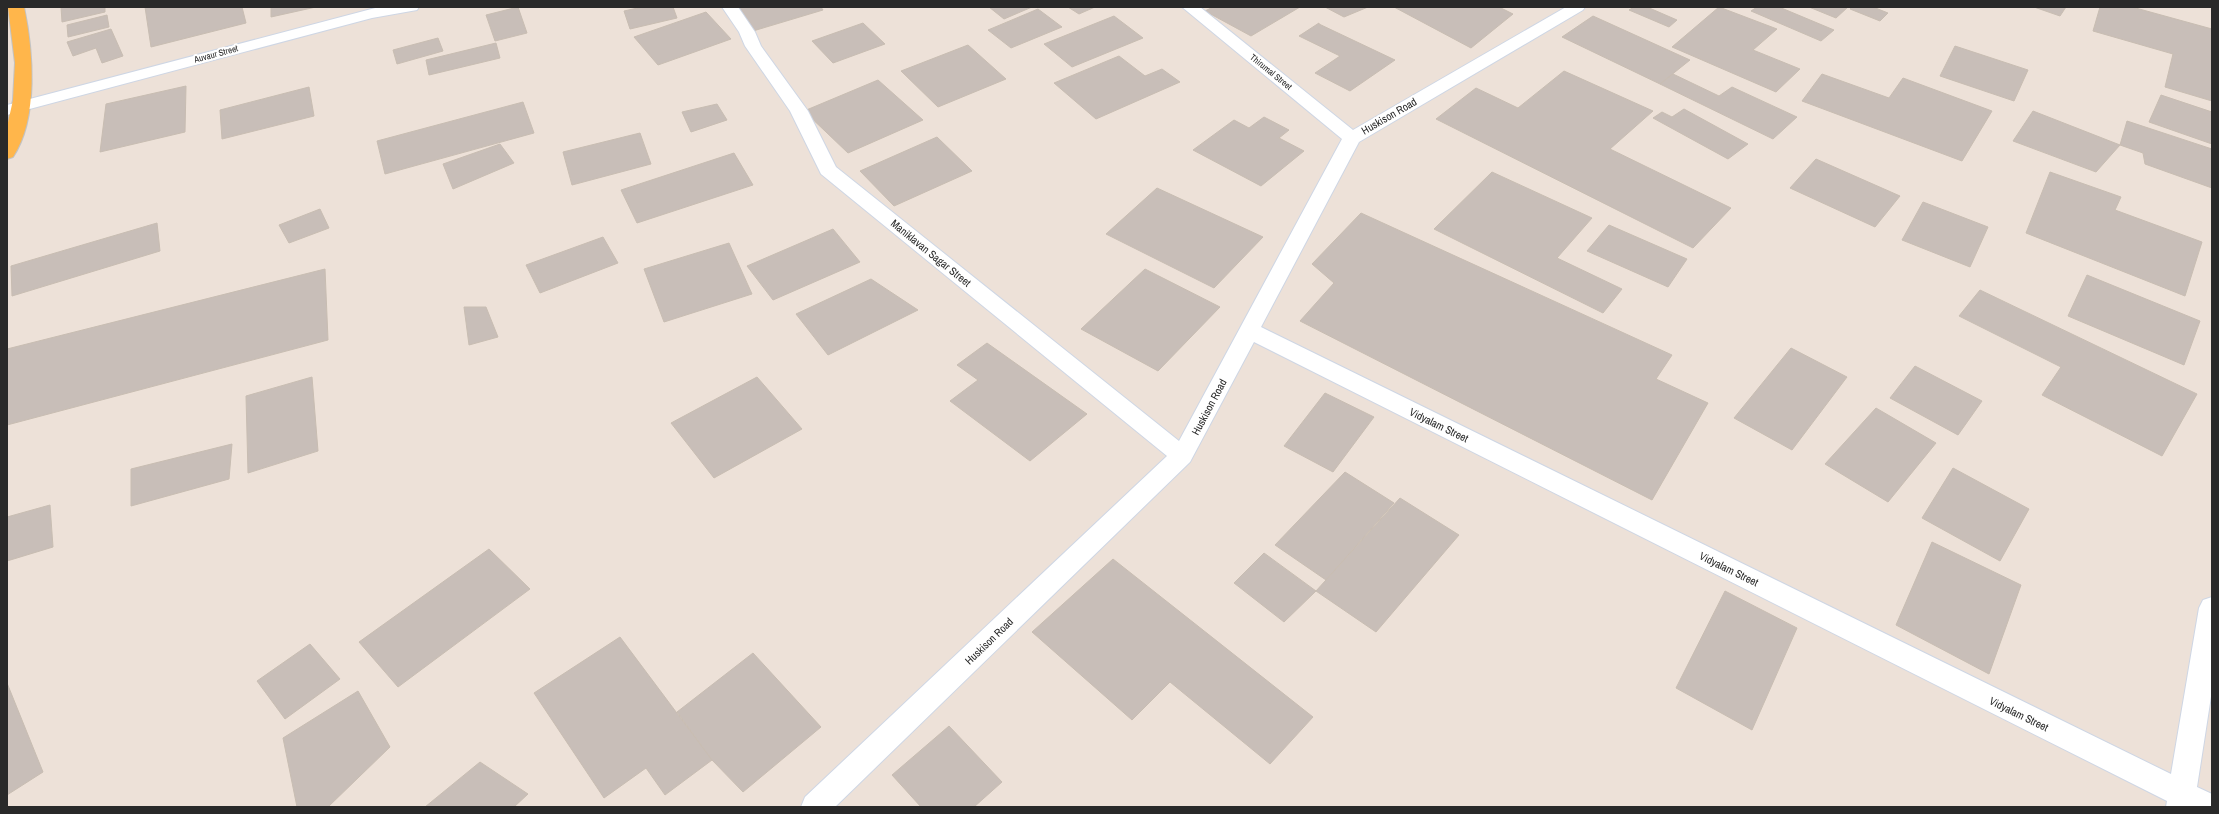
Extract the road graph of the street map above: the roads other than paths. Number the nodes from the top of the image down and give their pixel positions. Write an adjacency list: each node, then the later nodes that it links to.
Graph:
1 (16, 7): 6 (main road)
2 (411, 7): 6 (street, Auvaur Street)
3 (730, 7): 10 (street, Maniklavan Sagar Street)
4 (1190, 7): 7 (street, Thirumal Street)
5 (1577, 7): 7 (street, Huskison Road)
6 (15, 107): 8 (main road)
7 (1352, 138): 9 (street, Huskison Road)
8 (7, 153)
9 (1250, 331): 10 (street, Huskison Road); 12 (street, Vidyalam Street)
10 (1182, 456): 13 (street, Huskison Road)
11 (2212, 608): 12 (street)
12 (2181, 801): 14 (street, Vidyalam Street)
13 (815, 807)
14 (2208, 807)

